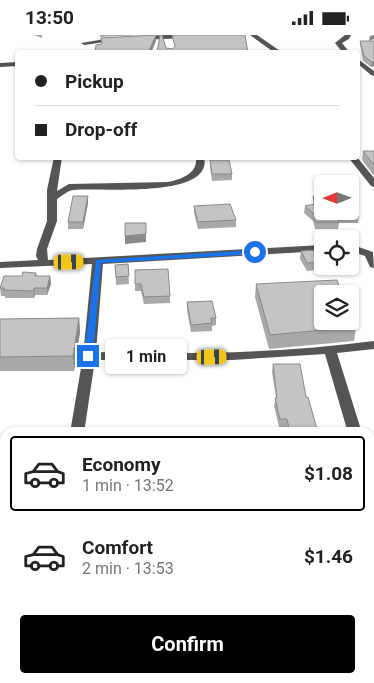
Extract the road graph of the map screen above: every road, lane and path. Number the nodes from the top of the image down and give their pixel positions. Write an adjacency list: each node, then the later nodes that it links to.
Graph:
1 (86, 35): 8 (street)
2 (204, 35): 3 (street); 7 (street)
3 (210, 35)
4 (253, 35): 10 (street)
5 (348, 35): 11 (street)
6 (120, 39): 8 (street)
7 (130, 39)
8 (84, 43): 9 (street)
9 (80, 50)
10 (276, 50)
11 (344, 50)
12 (360, 63): 15 (street)
13 (15, 64): 14 (street)
14 (0, 65)
15 (374, 74)
16 (57, 160): 20 (street)
17 (201, 160): 20 (street)
18 (355, 160): 19 (street)
19 (374, 183)
20 (54, 197): 24 (street)
21 (314, 248): 23 (street)
22 (371, 252): 26 (street)
23 (98, 261): 24 (street); 29 (street)
24 (44, 263): 25 (street)
25 (0, 265)
26 (374, 265)
27 (374, 345): 28 (street)
28 (330, 351): 29 (street); 31 (street)
29 (88, 356): 30 (street)
30 (78, 427)
31 (353, 427)

